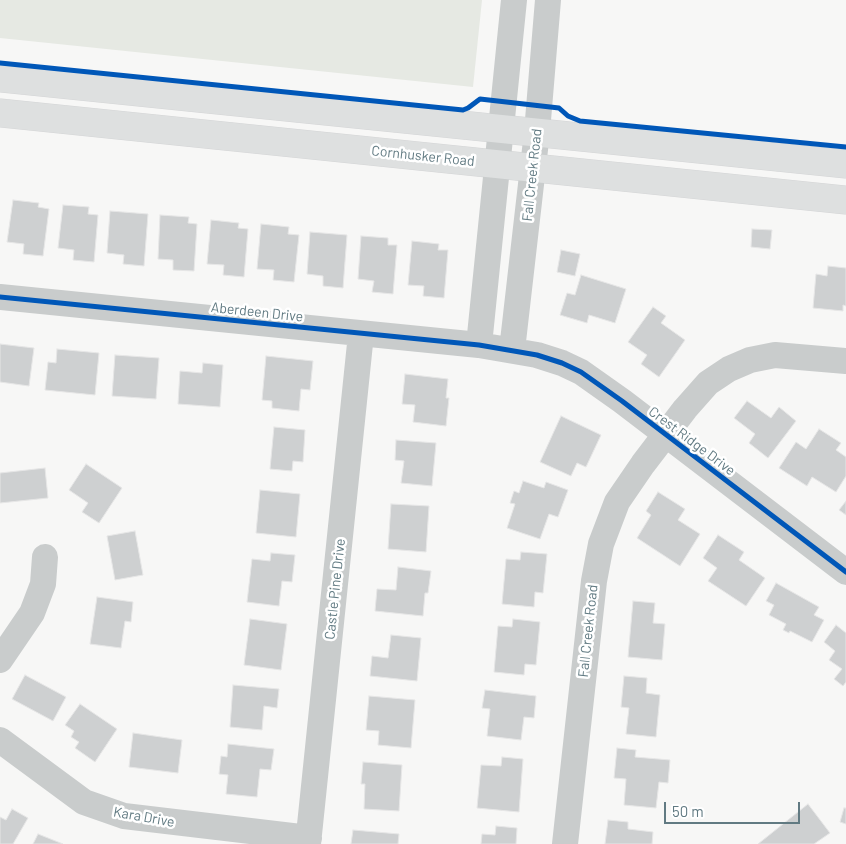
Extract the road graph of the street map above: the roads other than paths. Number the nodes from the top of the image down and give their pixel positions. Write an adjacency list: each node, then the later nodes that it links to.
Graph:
1 (514, 0): 5 (street)
2 (548, 0): 6 (street, Fall Creek Road)
3 (0, 78): 5 (main road)
4 (0, 113): 7 (main road, Cornhusker Road)
5 (501, 129): 6 (main road); 7 (street)
6 (537, 132): 8 (main road); 9 (street, Fall Creek Road)
7 (498, 164): 9 (main road, Cornhusker Road); 13 (street)
8 (846, 164)
9 (533, 168): 10 (main road, Cornhusker Road); 14 (street, Fall Creek Road)
10 (846, 200)
11 (0, 297): 12 (street, Aberdeen Drive)
12 (361, 334): 13 (street, Aberdeen Drive); 21 (street, Castle Pine Drive)
13 (479, 345): 14 (street, Aberdeen Drive)
14 (512, 350): 16 (street, Crest Ridge Drive)
15 (846, 361): 16 (street)
16 (665, 435): 18 (street, Crest Ridge Drive); 22 (street, Fall Creek Road)
17 (45, 557): 19 (street)
18 (846, 572)
19 (0, 660)
20 (0, 740): 21 (street, Kara Drive)
21 (308, 841)
22 (565, 844)

